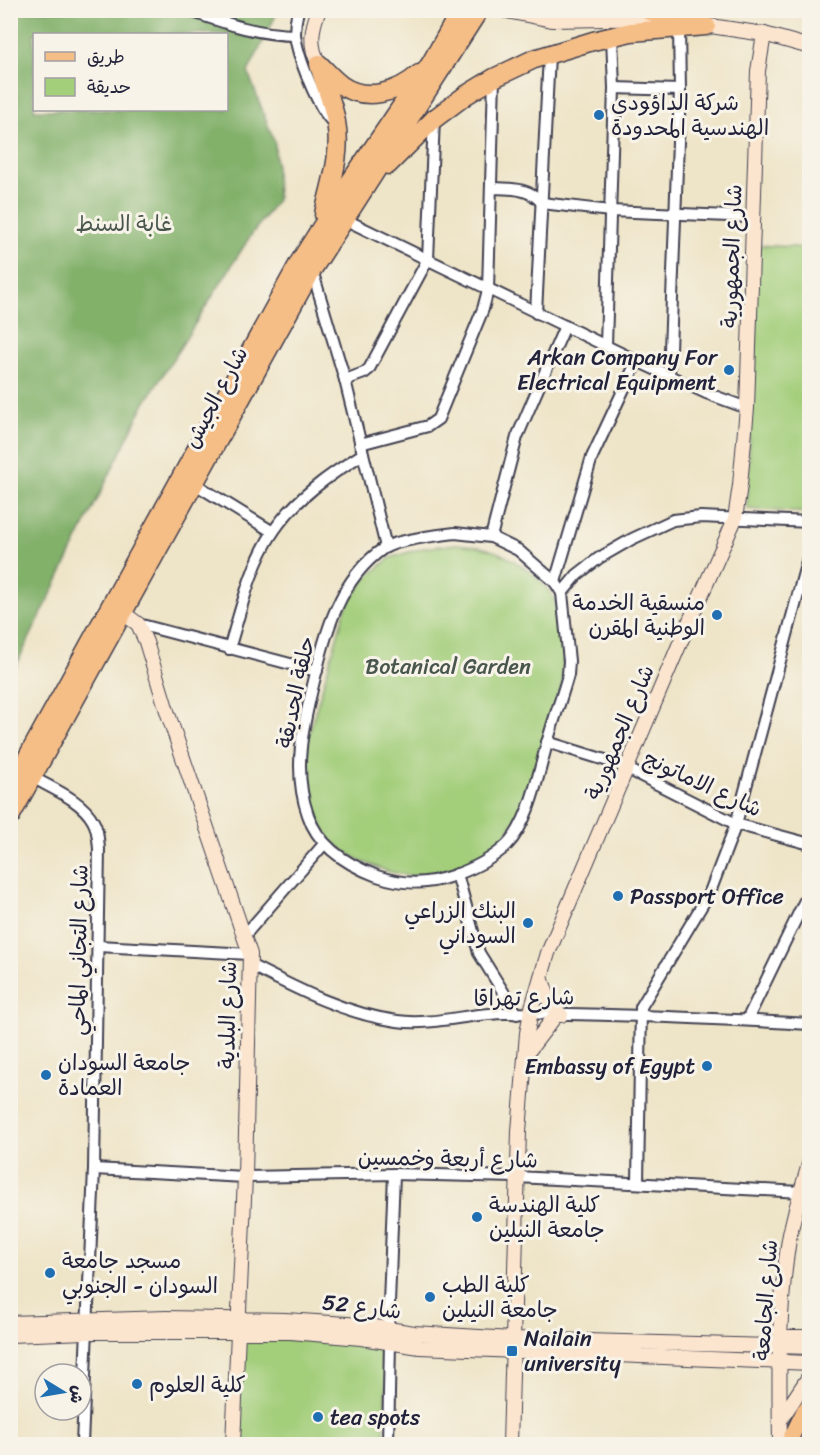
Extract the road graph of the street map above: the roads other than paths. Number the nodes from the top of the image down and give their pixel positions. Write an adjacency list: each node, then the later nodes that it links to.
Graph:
1 (187, 10): 10 (street)
2 (298, 10): 10 (street)
3 (319, 10): 15 (main road)
4 (502, 10): 7 (main road)
5 (647, 10): 7 (highway)
6 (467, 15): 14 (highway, شارع الجيش); 22 (highway, شارع الجيش)
7 (674, 23): 8 (highway); 11 (highway); 18 (street)
8 (706, 26): 9 (main road)
9 (764, 34): 12 (main road); 26 (main road, شارع الجمهورية)
10 (295, 35): 20 (street)
11 (612, 36): 13 (highway); 17 (street)
12 (810, 47)
13 (549, 55): 16 (highway); 23 (street)
14 (431, 63): 15 (highway); 28 (highway, شارع الجيش)
15 (319, 64): 20 (highway)
16 (494, 78): 19 (highway); 21 (street)
17 (614, 88): 18 (street); 24 (street)
18 (680, 90): 25 (street)
19 (434, 119): 22 (highway); 29 (street)
20 (336, 123): 28 (highway)
21 (491, 188): 23 (street); 31 (street)
22 (362, 191): 27 (highway, شارع الجيش)
23 (542, 203): 24 (street); 32 (street)
24 (610, 211): 25 (street); 34 (street)
25 (676, 214): 26 (street); 36 (street)
26 (753, 217): 38 (main road, شارع الجمهورية)
27 (344, 219): 29 (street); 30 (highway, شارع الجيش)
28 (322, 226): 56 (highway, شارع الجيش)
29 (428, 260): 31 (street); 37 (street)
30 (312, 270): 37 (street); 40 (highway, شارع الجيش)
31 (488, 290): 32 (street); 39 (street)
32 (537, 313): 33 (street)
33 (565, 326): 34 (street); 44 (street)
34 (606, 345): 35 (street)
35 (637, 361): 36 (street); 47 (street)
36 (669, 376): 38 (street)
37 (345, 380): 39 (street)
38 (747, 408): 41 (main road, شارع الجمهورية)
39 (362, 449): 43 (street); 45 (street)
40 (195, 484): 43 (street); 49 (highway, شارع الجيش)
41 (735, 519): 42 (street); 48 (street); 54 (main road, شارع الجمهورية)
42 (810, 522)
43 (273, 532): 51 (street)
44 (491, 537): 45 (street, حلقة الحديقة); 47 (street, حلقة الحديقة)
45 (386, 547): 52 (street, حلقة الحديقة)
46 (810, 550): 58 (street)
47 (555, 582): 48 (street, حلقة الحديقة)
48 (562, 593): 53 (street, حلقة الحديقة)
49 (123, 613): 50 (main road); 55 (highway, شارع الجيش)
50 (138, 624): 51 (street); 63 (main road, شارع البلدية)
51 (229, 649): 52 (street)
52 (317, 671): 59 (street, حلقة الحديقة)
53 (547, 742): 54 (street, شارع الاماتونج); 61 (street, حلقة الحديقة)
54 (627, 769): 58 (street, شارع الاماتونج); 66 (main road, شارع الجمهورية)
55 (32, 777): 57 (highway, شارع الجيش); 64 (street, شارع التجاني الماحي)
56 (10, 789)
57 (10, 817)
58 (736, 824): 60 (street, شارع الاماتونج); 69 (street)
59 (324, 844): 61 (street, حلقة الحديقة); 63 (street)
60 (810, 844)
61 (457, 874): 67 (street)
62 (810, 890): 70 (street)
63 (244, 936): 65 (main road, شارع البلدية)
64 (98, 946): 65 (street, شارع تهراقا); 74 (street, شارع التجاني الماحي)
65 (250, 960): 67 (street, شارع تهراقا); 76 (main road, شارع البلدية)
66 (540, 975): 67 (main road, شارع الجمهورية); 68 (main road)
67 (524, 1015): 68 (street, شارع تهراقا); 72 (main road, شارع الجمهورية)
68 (558, 1015): 69 (street, شارع تهراقا); 72 (main road)
69 (642, 1017): 70 (street, شارع تهراقا); 78 (street)
70 (747, 1020): 71 (street, شارع تهراقا)
71 (810, 1024)
72 (525, 1055): 77 (main road, شارع الجمهورية)
73 (810, 1161): 79 (main road, شارع الجامعة)
74 (94, 1169): 76 (street, شارع أربعة وخمسين); 81 (street, شارع التجاني الماحي)
75 (394, 1174): 76 (street, شارع أربعة وخمسين); 77 (street, شارع أربعة وخمسين); 84 (street)
76 (245, 1177): 82 (main road, شارع البلدية)
77 (517, 1177): 78 (street, شارع أربعة وخمسين); 87 (main road, شارع الجمهورية)
78 (638, 1182): 79 (street, شارع أربعة وخمسين)
79 (801, 1192): 86 (main road, شارع الجامعة)
80 (10, 1323): 81 (main road, شارع 52)
81 (86, 1326): 82 (main road, شارع 52); 83 (main road, شارع 52); 94 (street, شارع التجاني الماحي)
82 (238, 1326): 84 (main road, شارع 52); 95 (main road, شارع البلدية)
83 (10, 1335)
84 (389, 1336): 87 (main road, شارع 52); 96 (street)
85 (810, 1337): 86 (main road)
86 (781, 1341): 87 (main road, شارع 52); 88 (main road); 89 (main road, شارع الجامعة)
87 (512, 1345): 89 (main road, شارع 52); 97 (main road, شارع الجمهورية)
88 (810, 1347)
89 (780, 1361): 90 (main road, شارع 52); 93 (main road, شارع الجامعة)
90 (810, 1363)
91 (810, 1375): 93 (main road)
92 (810, 1404): 99 (main road)
93 (780, 1421): 98 (main road, شارع الجامعة)
94 (82, 1444)
95 (233, 1444)
96 (388, 1444)
97 (510, 1444)
98 (780, 1444)
99 (788, 1444)

